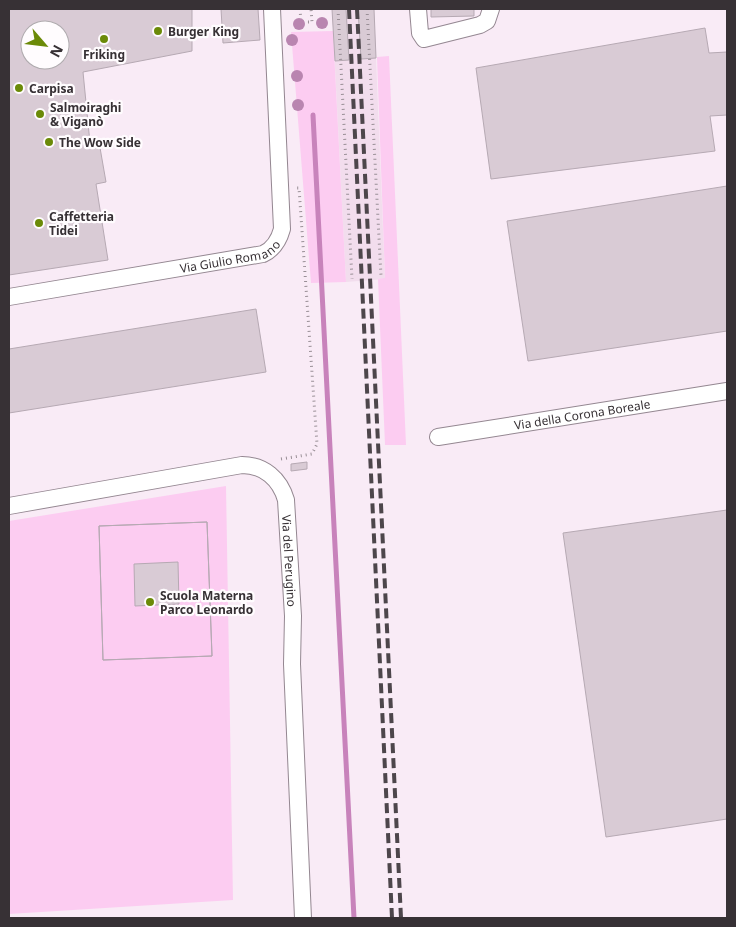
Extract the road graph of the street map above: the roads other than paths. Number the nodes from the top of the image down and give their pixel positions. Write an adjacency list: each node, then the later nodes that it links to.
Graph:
1 (272, 9): 4 (street, Via Giulio Romano)
2 (418, 9): 3 (street)
3 (490, 9)
4 (9, 297)
5 (727, 391): 6 (street, Via della Corona Boreale)
6 (438, 437)
7 (9, 506): 8 (street, Via del Perugino)
8 (303, 918)

